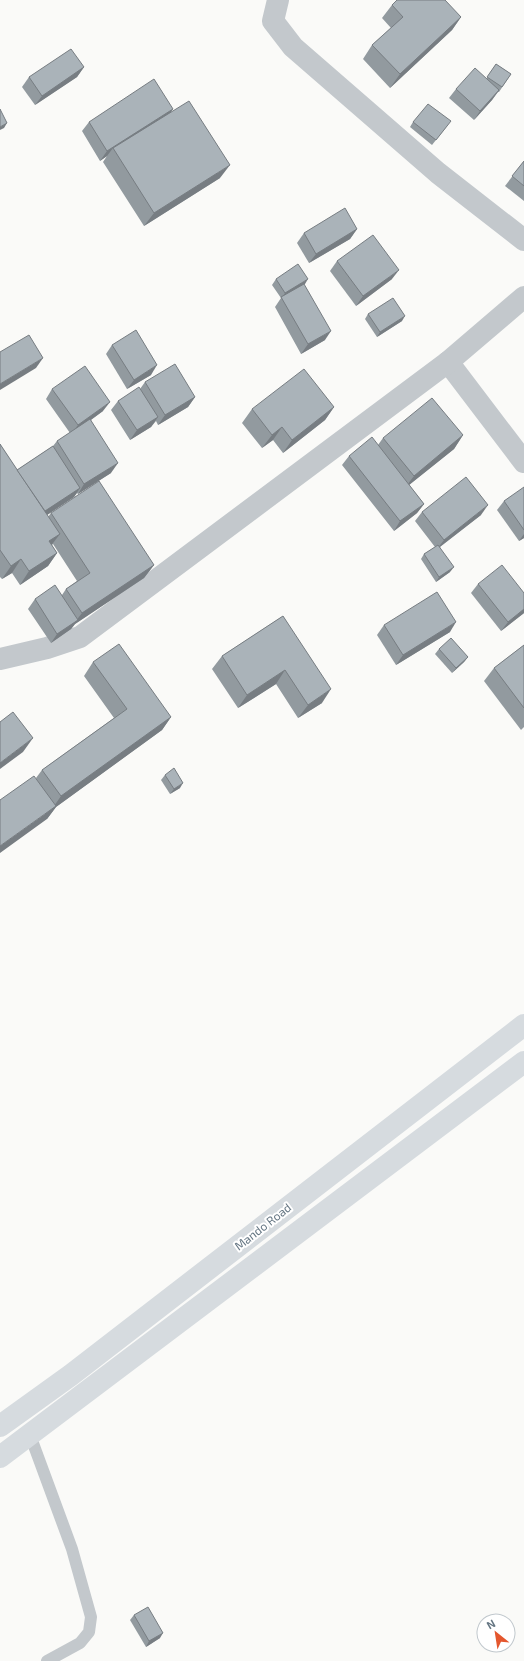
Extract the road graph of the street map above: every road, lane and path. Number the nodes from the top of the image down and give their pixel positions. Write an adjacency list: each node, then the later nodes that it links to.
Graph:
1 (278, 0): 2 (street)
2 (524, 240)
3 (524, 297): 4 (street)
4 (448, 362): 5 (street); 6 (street)
5 (524, 462)
6 (0, 659)
7 (524, 1025): 9 (highway, Mando Road)
8 (524, 1062): 10 (highway, Mando Road)
9 (0, 1426)
10 (30, 1435): 11 (highway, Mando Road); 12 (lane)
11 (0, 1457)
12 (47, 1661)

